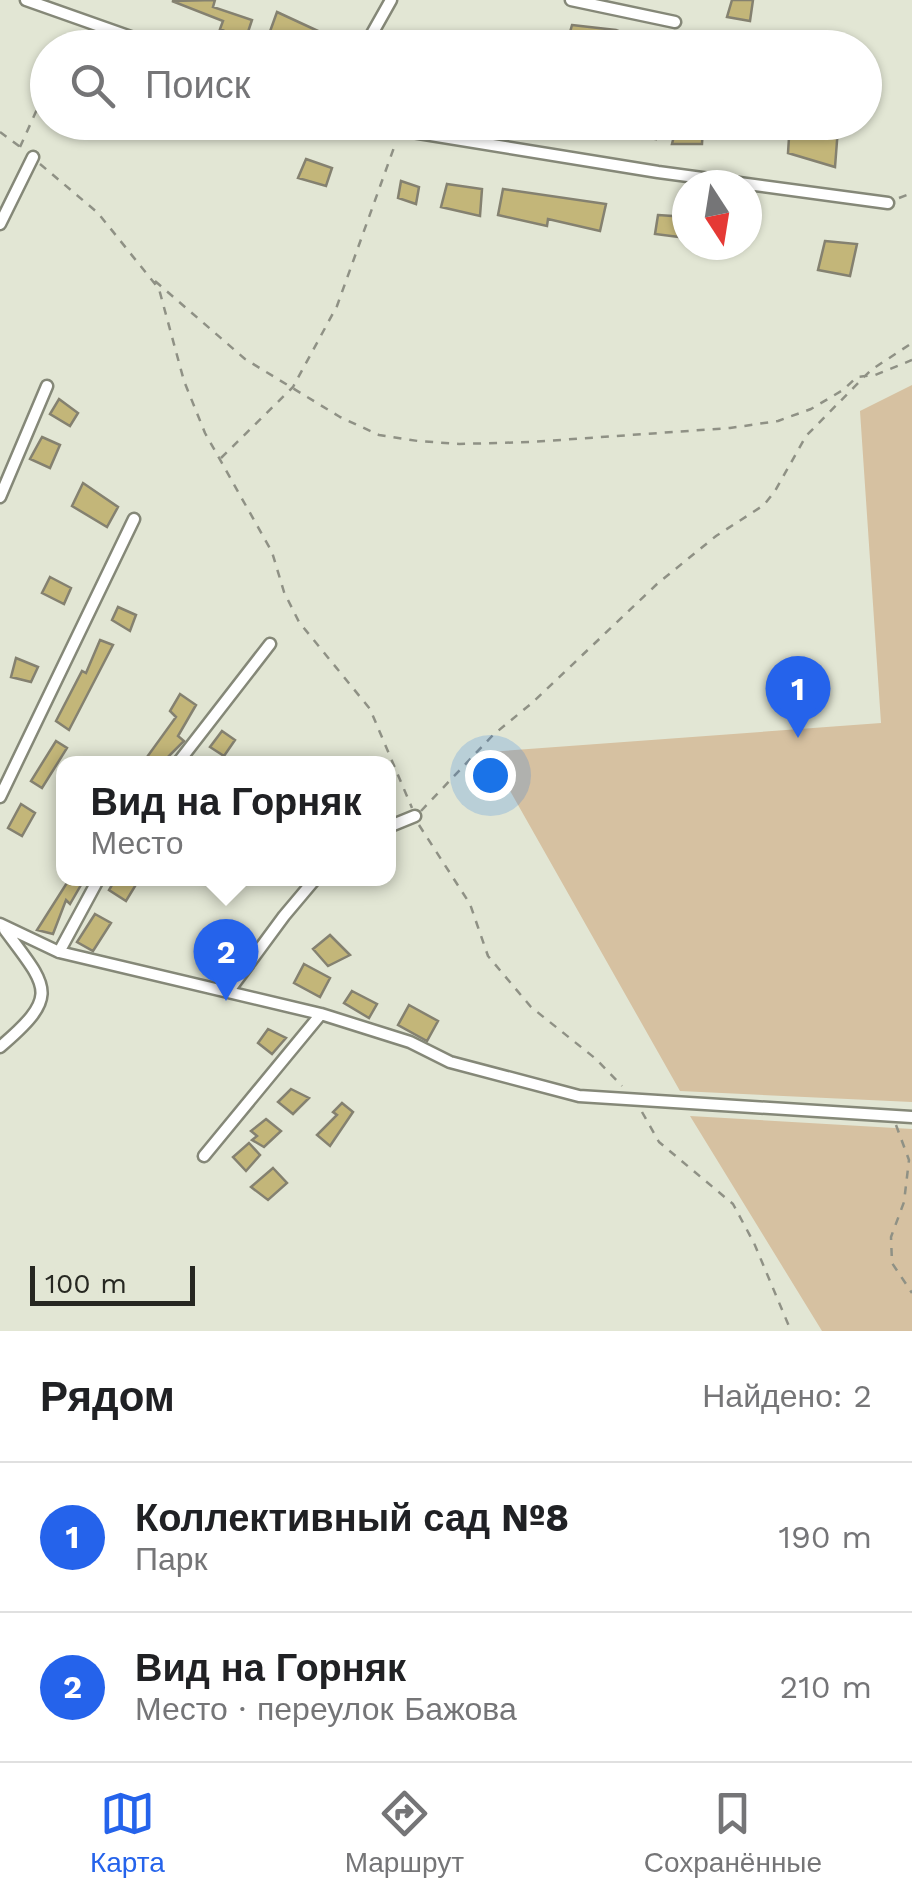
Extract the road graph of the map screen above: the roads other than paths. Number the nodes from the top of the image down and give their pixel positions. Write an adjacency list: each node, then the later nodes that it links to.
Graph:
1 (26, 0): 5 (street)
2 (391, 0): 6 (street)
3 (571, 0): 4 (street)
4 (675, 22)
5 (111, 30)
6 (374, 30)
7 (461, 140): 9 (street)
8 (33, 157): 10 (street)
9 (888, 203)
10 (0, 224)
11 (48, 386): 12 (street)
12 (0, 496)
13 (134, 519): 16 (street)
14 (270, 644): 15 (street)
15 (183, 756)
16 (0, 797)
17 (415, 816): 18 (street)
18 (396, 824)
19 (96, 886): 22 (street)
20 (309, 886): 23 (street)
21 (2, 926): 22 (street); 25 (street)
22 (59, 952): 23 (street)
23 (228, 992): 24 (street)
24 (320, 1014): 26 (street); 27 (street)
25 (0, 1046)
26 (912, 1117)
27 (204, 1156)

